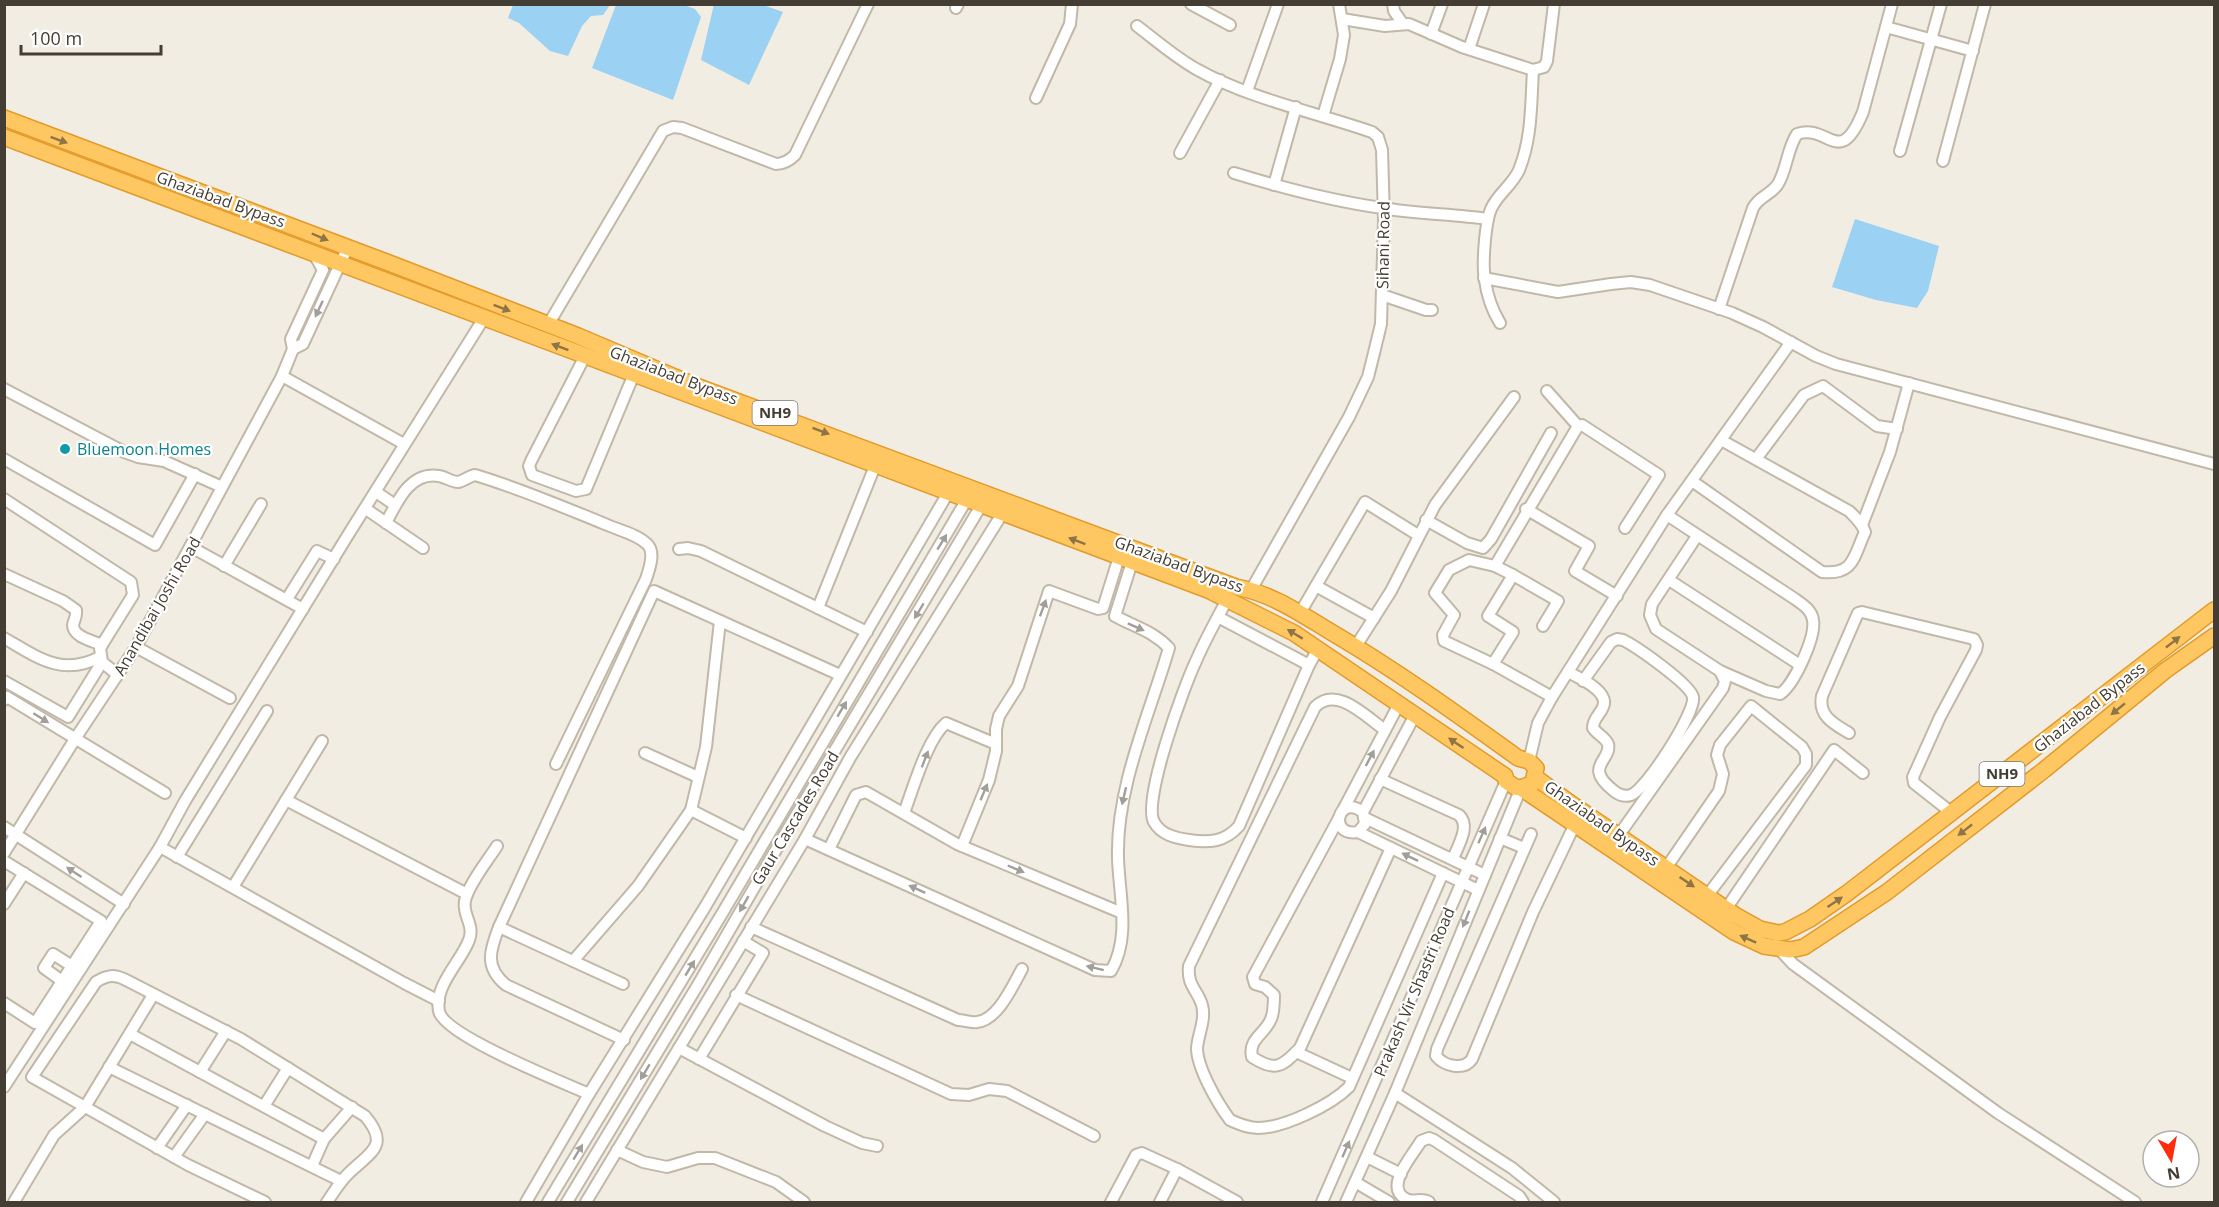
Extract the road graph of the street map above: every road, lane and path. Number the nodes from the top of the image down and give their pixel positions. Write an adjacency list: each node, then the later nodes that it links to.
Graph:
1 (868, 4): 48 (street)
2 (1072, 4): 25 (street)
3 (1191, 4): 15 (street)
4 (1278, 4): 24 (street)
5 (1339, 4): 13 (street)
6 (1393, 4): 14 (street)
7 (1442, 4): 18 (street)
8 (1484, 4): 20 (street)
9 (1554, 4): 22 (street)
10 (1892, 4): 17 (street)
11 (1941, 4): 19 (street)
12 (1985, 4): 21 (street)
13 (1342, 19): 14 (street); 27 (street)
14 (1403, 24): 18 (street)
15 (1230, 25)
16 (1137, 26): 23 (street, Sihani Road)
17 (1886, 27): 19 (street); 44 (street)
18 (1431, 33): 20 (street)
19 (1931, 40): 21 (street); 30 (street)
20 (1469, 50): 22 (street)
21 (1973, 51): 32 (street)
22 (1533, 70): 38 (street)
23 (1220, 80): 24 (street, Sihani Road); 31 (street)
24 (1246, 91): 26 (street, Sihani Road)
25 (1036, 98)
26 (1296, 107): 27 (street, Sihani Road); 34 (street)
27 (1323, 116): 37 (street, Sihani Road)
28 (4, 118): 35 (highway, Ghaziabad Bypass / NH9, one-way to 35)
29 (4, 137): 36 (highway, Ghaziabad Bypass / NH9)
30 (1900, 151)
31 (1180, 153)
32 (1943, 161)
33 (1234, 173): 34 (street)
34 (1274, 185): 37 (street)
35 (189, 187): 36 (highway); 39 (highway, Ghaziabad Bypass / NH9, one-way to 39)
36 (182, 204): 40 (highway, Ghaziabad Bypass / NH9)
37 (1384, 209): 38 (street); 43 (street, Sihani Road)
38 (1488, 219): 42 (street)
39 (347, 249): 41 (street, Anandibai Joshi Road); 48 (highway, Ghaziabad Bypass / NH9, one-way to 48)
40 (314, 254): 41 (highway, Ghaziabad Bypass / NH9); 50 (street, Anandibai Joshi Road)
41 (340, 264): 46 (highway, Ghaziabad Bypass / NH9); 50 (street, Anandibai Joshi Road, one-way to 50)
42 (1484, 278): 44 (street); 47 (street)
43 (1382, 295): 45 (street); 97 (street, Sihani Road)
44 (1719, 309): 49 (street)
45 (1432, 310)
46 (484, 318): 51 (highway, Ghaziabad Bypass / NH9, one-way to 46); 62 (street)
47 (1500, 323)
48 (548, 325): 72 (highway, Ghaziabad Bypass / NH9, one-way to 72)
49 (1791, 342): 54 (street); 61 (street)
50 (293, 349): 53 (street, Anandibai Joshi Road)
51 (585, 356): 52 (highway, Ghaziabad Bypass / NH9); 52 (street)
52 (634, 374): 66 (highway, Ghaziabad Bypass / NH9)
53 (282, 376): 62 (street); 69 (street, Anandibai Joshi Road)
54 (1909, 383): 59 (street); 65 (street)
55 (4, 389): 67 (street)
56 (1547, 391): 58 (street)
57 (1514, 397): 80 (street)
58 (1578, 426): 77 (street); 83 (street)
59 (1897, 429): 64 (street); 82 (street)
60 (1551, 433): 80 (street)
61 (1722, 440): 64 (street); 68 (street)
62 (404, 444): 70 (street)
63 (4, 459): 67 (street)
64 (1756, 459): 82 (street)
65 (2214, 464)
66 (875, 466): 71 (highway, Ghaziabad Bypass / NH9); 101 (street)
67 (195, 474): 69 (street)
68 (1692, 482): 79 (street); 82 (street)
69 (222, 487): 86 (street, Anandibai Joshi Road)
70 (376, 492): 75 (street); 76 (street)
71 (948, 494): 72 (highway, Ghaziabad Bypass / NH9); 111 (street)
72 (977, 497): 78 (highway, Ghaziabad Bypass / NH9); 97 (highway, Ghaziabad Bypass / NH9); 138 (street, Gaur Cascades Road, one-way to 72); 141 (street, Gaur Cascades Road, one-way to 141)
73 (4, 499): 114 (street)
74 (261, 504): 91 (street)
75 (395, 505): 81 (street); 145 (street)
76 (366, 509): 81 (street); 89 (street)
77 (1527, 509): 92 (street); 98 (street)
78 (1002, 514): 90 (highway, Ghaziabad Bypass / NH9, one-way to 78); 143 (street)
79 (1667, 516): 85 (street); 98 (street)
80 (1426, 520): 84 (street)
81 (386, 523): 87 (street)
82 (1862, 525)
83 (1625, 528)
84 (1418, 535): 96 (street); 108 (street)
85 (1697, 536): 95 (street); 121 (street)
86 (191, 547): 91 (street); 116 (street, Anandibai Joshi Road)
87 (423, 548)
88 (679, 549): 101 (street)
89 (334, 559): 99 (street); 102 (street)
90 (1126, 560): 100 (highway, Ghaziabad Bypass / NH9); 103 (street); 106 (street)
91 (224, 566): 99 (street)
92 (1495, 566): 94 (street); 119 (street)
93 (4, 574): 114 (street)
94 (1513, 575): 110 (street); 119 (street)
95 (1669, 580): 121 (street); 122 (street)
96 (1316, 586): 105 (street); 108 (street)
97 (1251, 590): 105 (highway, Ghaziabad Bypass / NH9)
98 (1617, 596): 123 (street)
99 (287, 599): 102 (street)
100 (1227, 600): 107 (street); 117 (highway, Ghaziabad Bypass / NH9, one-way to 100)
101 (818, 608): 111 (street)
102 (303, 609): 171 (street)
103 (1100, 609): 106 (street); 140 (street, one-way to 103)
104 (2214, 610): 156 (highway, Ghaziabad Bypass / NH9, one-way to 104)
105 (1300, 613): 115 (highway, Ghaziabad Bypass / NH9)
106 (1115, 616): 195 (street, one-way to 195)
107 (1218, 617): 120 (street); 120 (street)
108 (1374, 618): 115 (street)
109 (720, 621): 125 (street); 147 (street); 196 (street)
110 (1543, 626)
111 (867, 632): 125 (street)
112 (4, 638): 118 (street)
113 (2212, 641): 179 (highway, Ghaziabad Bypass / NH9, one-way to 179)
114 (102, 645): 118 (street)
115 (1356, 646): 144 (highway, Ghaziabad Bypass / NH9)
116 (136, 647): 124 (street, Anandibai Joshi Road); 129 (street)
117 (1318, 649): 120 (street); 131 (highway, Ghaziabad Bypass / NH9)
118 (101, 659): 124 (street); 126 (street)
119 (1493, 664): 128 (street)
120 (1310, 665)
121 (1800, 665): 122 (street)
122 (1720, 671): 164 (street)
123 (1568, 672): 127 (street); 128 (street)
124 (118, 675): 137 (street, Anandibai Joshi Road)
125 (840, 675): 134 (street)
126 (4, 681)
127 (1583, 681): 127 (street)
128 (1552, 697): 144 (street)
129 (230, 698)
130 (4, 700): 137 (street, one-way to 137)
131 (1399, 704): 133 (highway, Ghaziabad Bypass / NH9); 135 (street)
132 (267, 711): 176 (street)
133 (1415, 715): 149 (highway, Ghaziabad Bypass / NH9, one-way to 133); 150 (street)
134 (809, 730): 138 (street); 165 (street)
135 (1385, 730): 157 (street, one-way to 135); 222 (street)
136 (1849, 734): 156 (street)
137 (75, 739): 152 (street); 162 (street, Anandibai Joshi Road)
138 (824, 740): 207 (street, Gaur Cascades Road, one-way to 138)
139 (322, 741): 153 (street)
140 (996, 744): 155 (street, one-way to 140); 170 (street, one-way to 140)
141 (836, 749): 143 (street); 205 (street, Gaur Cascades Road, one-way to 205)
142 (645, 753): 147 (street)
143 (851, 756): 167 (street)
144 (1524, 760): 148 (highway, Ghaziabad Bypass); 149 (highway)
145 (556, 764)
146 (1863, 772): 194 (street)
147 (699, 777): 154 (street)
148 (1535, 777): 151 (highway); 164 (highway, Ghaziabad Bypass / NH9)
149 (1506, 778): 151 (highway, Ghaziabad Bypass / NH9); 181 (street, Prakash Vir Shastri Road, one-way to 149)
150 (1380, 779): 158 (street); 178 (street)
151 (1521, 788): 159 (highway, Ghaziabad Bypass / NH9); 166 (street, Prakash Vir Shastri Road)
152 (165, 792)
153 (286, 800): 188 (street); 190 (street)
154 (691, 810): 165 (street); 200 (street)
155 (904, 813): 170 (street); 174 (street)
156 (1952, 813): 168 (highway, Ghaziabad Bypass / NH9)
157 (1341, 814): 158 (street); 161 (street); 217 (street)
158 (1364, 815): 161 (street); 178 (street)
159 (1575, 824): 173 (street); 199 (highway, Ghaziabad Bypass / NH9, one-way to 159)
160 (4, 827): 162 (street)
161 (1358, 832): 172 (street)
162 (16, 834): 175 (street, Anandibai Joshi Road); 193 (street, one-way to 162)
163 (1531, 834): 173 (street)
164 (1619, 835): 182 (highway, Ghaziabad Bypass / NH9)
165 (746, 838): 203 (street)
166 (1500, 838): 173 (street); 185 (street, Prakash Vir Shastri Road)
167 (805, 839): 174 (street); 197 (street)
168 (1915, 842): 177 (highway, Ghaziabad Bypass / NH9); 179 (highway)
169 (497, 846): 190 (street)
170 (962, 846): 195 (street, one-way to 195)
171 (160, 847): 176 (street); 193 (street)
172 (1391, 848): 184 (street, one-way to 172); 217 (street)
173 (1524, 848)
174 (829, 849): 195 (street, one-way to 174)
175 (4, 853)
176 (177, 856): 188 (street)
177 (1893, 858): 186 (highway); 194 (highway, Ghaziabad Bypass / NH9, one-way to 177)
178 (1453, 859): 181 (street)
179 (1929, 859): 186 (highway, Ghaziabad Bypass / NH9)
180 (4, 861): 183 (street)
181 (1468, 868): 185 (street); 187 (street, Prakash Vir Shastri Road)
182 (1666, 868): 191 (highway, Ghaziabad Bypass / NH9, one-way to 191); 191 (street)
183 (24, 873): 192 (street); 201 (street)
184 (1443, 873): 187 (street); 222 (street)
185 (1485, 875): 189 (street, Prakash Vir Shastri Road)
186 (1907, 876): 199 (highway, Ghaziabad Bypass / NH9)
187 (1461, 882): 189 (street); 256 (street, Prakash Vir Shastri Road, one-way to 187)
188 (233, 888): 211 (street)
189 (1478, 890): 224 (street, Prakash Vir Shastri Road, one-way to 224)
190 (467, 894): 211 (street)
191 (1707, 896): 194 (highway, Ghaziabad Bypass / NH9)
192 (4, 904)
193 (124, 904): 223 (street)
194 (1726, 909)
195 (1122, 913)
196 (499, 927): 200 (street); 215 (street)
197 (751, 927): 198 (street); 202 (street)
198 (743, 942): 208 (street); 210 (street)
199 (1780, 950): 262 (street)
200 (573, 961): 206 (street)
201 (72, 966): 204 (street); 204 (street)
202 (1022, 969)
203 (663, 979): 207 (street); 215 (street)
204 (62, 981): 212 (street)
205 (699, 983): 208 (street); 234 (street, Gaur Cascades Road, one-way to 234)
206 (623, 984)
207 (677, 988): 231 (street, Gaur Cascades Road)
208 (714, 991): 216 (street)
209 (153, 995): 213 (street); 214 (street); 228 (street)
210 (736, 995): 218 (street); 232 (street)
211 (439, 1001): 225 (street)
212 (4, 1003)
213 (226, 1031): 220 (street); 221 (street)
214 (130, 1034): 219 (street); 221 (street)
215 (624, 1040): 225 (street)
216 (679, 1048): 218 (street); 237 (street)
217 (1296, 1052): 222 (street)
218 (699, 1059): 235 (street)
219 (109, 1067): 226 (street); 228 (street)
220 (288, 1068): 227 (street); 229 (street)
221 (200, 1072): 227 (street)
222 (1352, 1078)
223 (4, 1088)
224 (1395, 1093): 239 (street, Prakash Vir Shastri Road); 261 (street)
225 (589, 1094): 248 (street)
226 (187, 1105): 230 (street); 236 (street)
227 (264, 1106): 233 (street)
228 (85, 1107): 236 (street); 245 (street)
229 (352, 1107): 233 (street); 243 (street)
230 (205, 1114): 238 (street); 240 (street)
231 (589, 1134): 234 (street); 249 (street, Gaur Cascades Road, one-way to 231)
232 (1094, 1136)
233 (324, 1139): 240 (street)
234 (603, 1142): 250 (street, Gaur Cascades Road)
235 (877, 1146)
236 (157, 1148): 238 (street)
237 (617, 1150): 251 (street); 252 (street)
238 (174, 1157): 246 (street)
239 (1367, 1157): 242 (street); 244 (street, Prakash Vir Shastri Road)
240 (312, 1166): 243 (street)
241 (1178, 1169): 253 (street); 254 (street); 255 (street)
242 (1401, 1174): 259 (street); 260 (street)
243 (341, 1181): 247 (street)
244 (1355, 1182): 257 (street, Prakash Vir Shastri Road); 258 (street)
245 (14, 1203)
246 (266, 1203)
247 (327, 1203)
248 (525, 1203)
249 (548, 1203)
250 (567, 1203)
251 (586, 1203)
252 (804, 1203)
253 (1111, 1203)
254 (1160, 1203)
255 (1237, 1203)
256 (1322, 1203)
257 (1346, 1203)
258 (1389, 1203)
259 (1429, 1203)
260 (1523, 1203)
261 (1554, 1203)
262 (2135, 1203)

